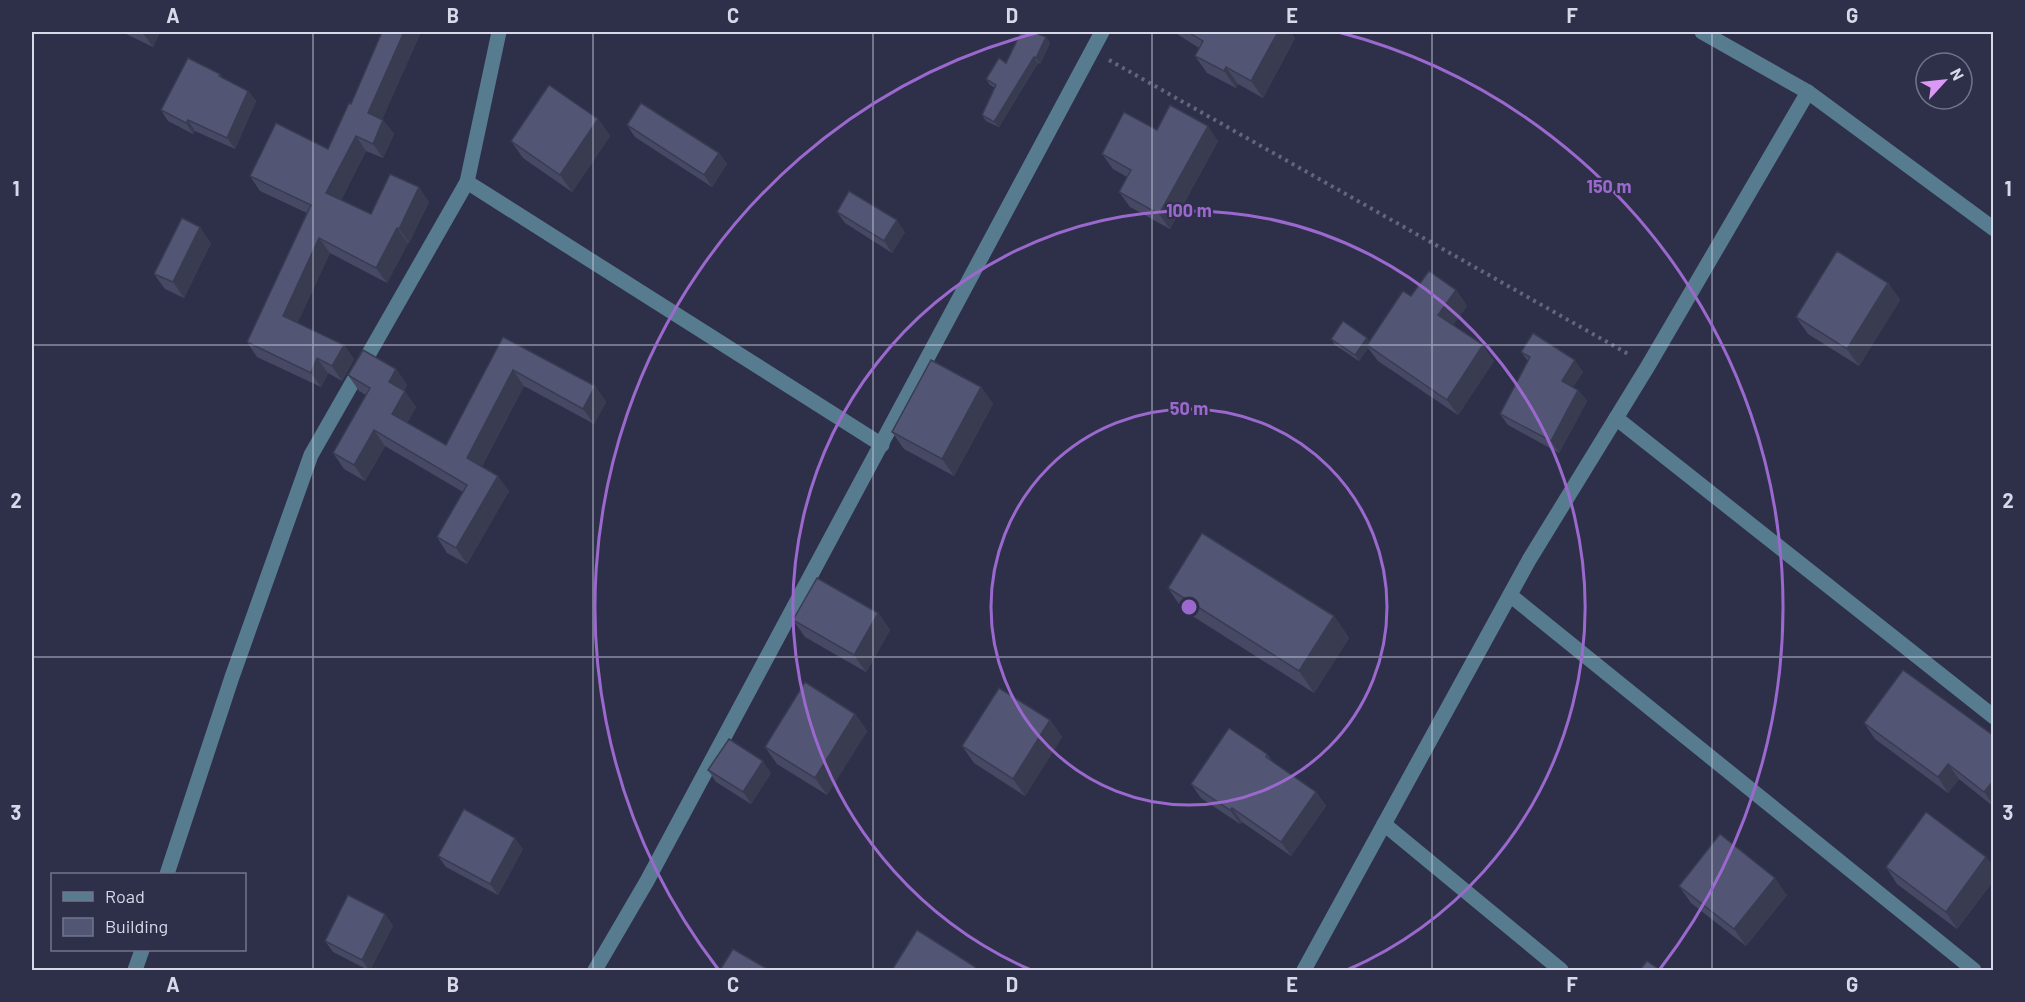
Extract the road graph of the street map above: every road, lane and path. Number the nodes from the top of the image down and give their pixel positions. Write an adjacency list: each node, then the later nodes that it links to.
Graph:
1 (499, 32): 6 (street)
2 (1102, 32): 4 (street)
3 (1702, 32): 5 (street)
4 (1093, 51): 8 (path); 10 (street)
5 (1808, 92): 7 (street); 8 (street)
6 (467, 182): 10 (street); 14 (street)
7 (1994, 229)
8 (1648, 366): 9 (street)
9 (1616, 418): 11 (street); 12 (street)
10 (882, 445): 17 (street)
11 (1510, 595): 13 (street); 20 (street)
12 (1994, 717)
13 (1384, 824): 18 (street); 19 (street)
14 (167, 873)
15 (142, 951): 16 (street)
16 (135, 970)
17 (595, 970)
18 (1304, 970)
19 (1561, 970)
20 (1974, 970)

